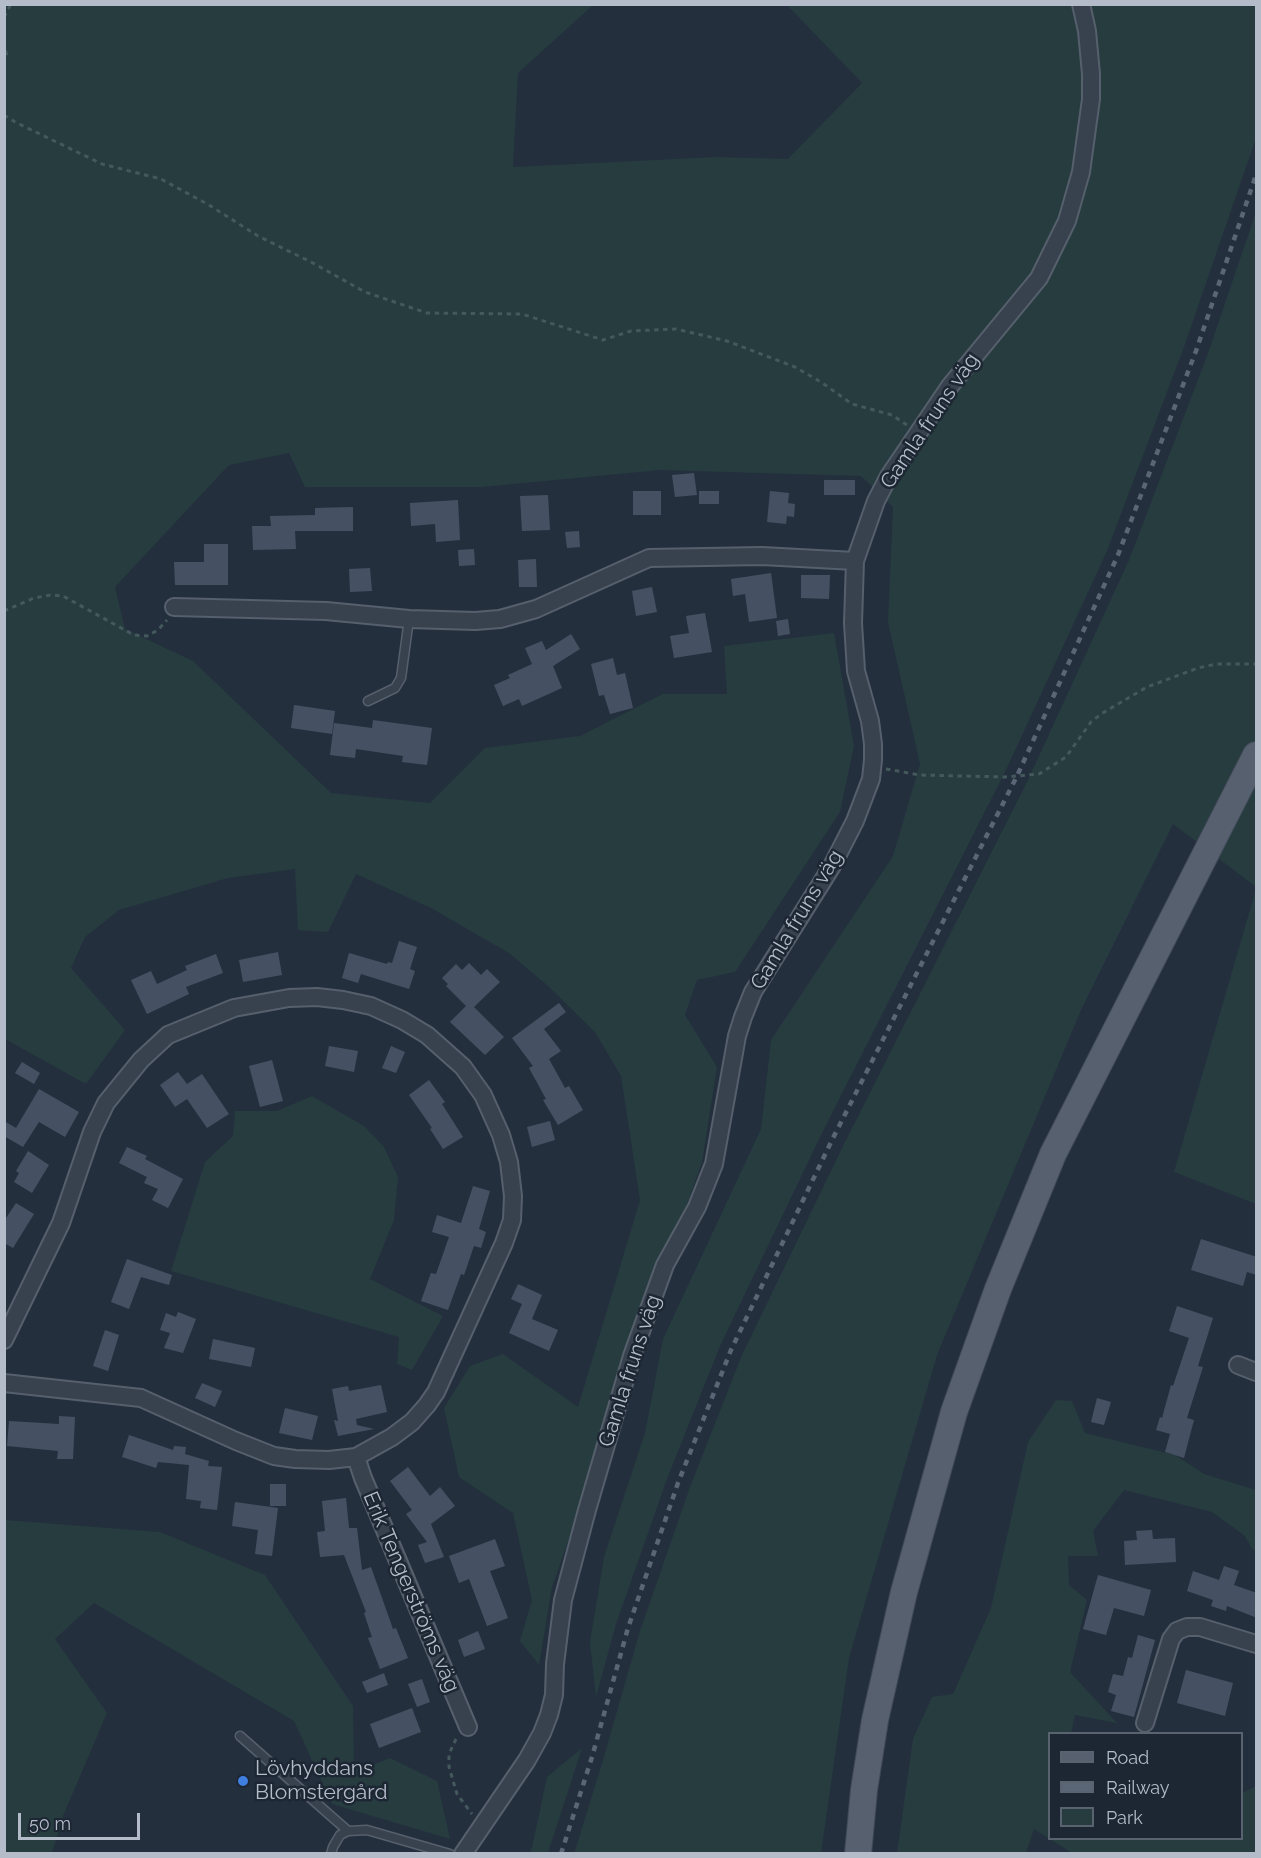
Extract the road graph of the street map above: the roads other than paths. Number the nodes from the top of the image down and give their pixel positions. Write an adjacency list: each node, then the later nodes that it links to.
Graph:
1 (1081, 4): 2 (street, Gamla fruns väg)
2 (855, 561): 4 (street); 19 (street, Gamla fruns väg)
3 (174, 607): 4 (street)
4 (409, 619): 5 (lane)
5 (368, 701)
6 (1257, 755): 20 (main road)
7 (4, 1340): 11 (street)
8 (1238, 1365): 9 (street)
9 (1257, 1372)
10 (4, 1383): 11 (street)
11 (356, 1457): 14 (street, Erik Tengerströms väg)
12 (1257, 1644): 13 (street)
13 (1145, 1723)
14 (468, 1727)
15 (240, 1736): 16 (lane)
16 (348, 1831): 17 (lane); 18 (lane)
17 (332, 1854)
18 (450, 1854)
19 (464, 1854)
20 (858, 1854)

